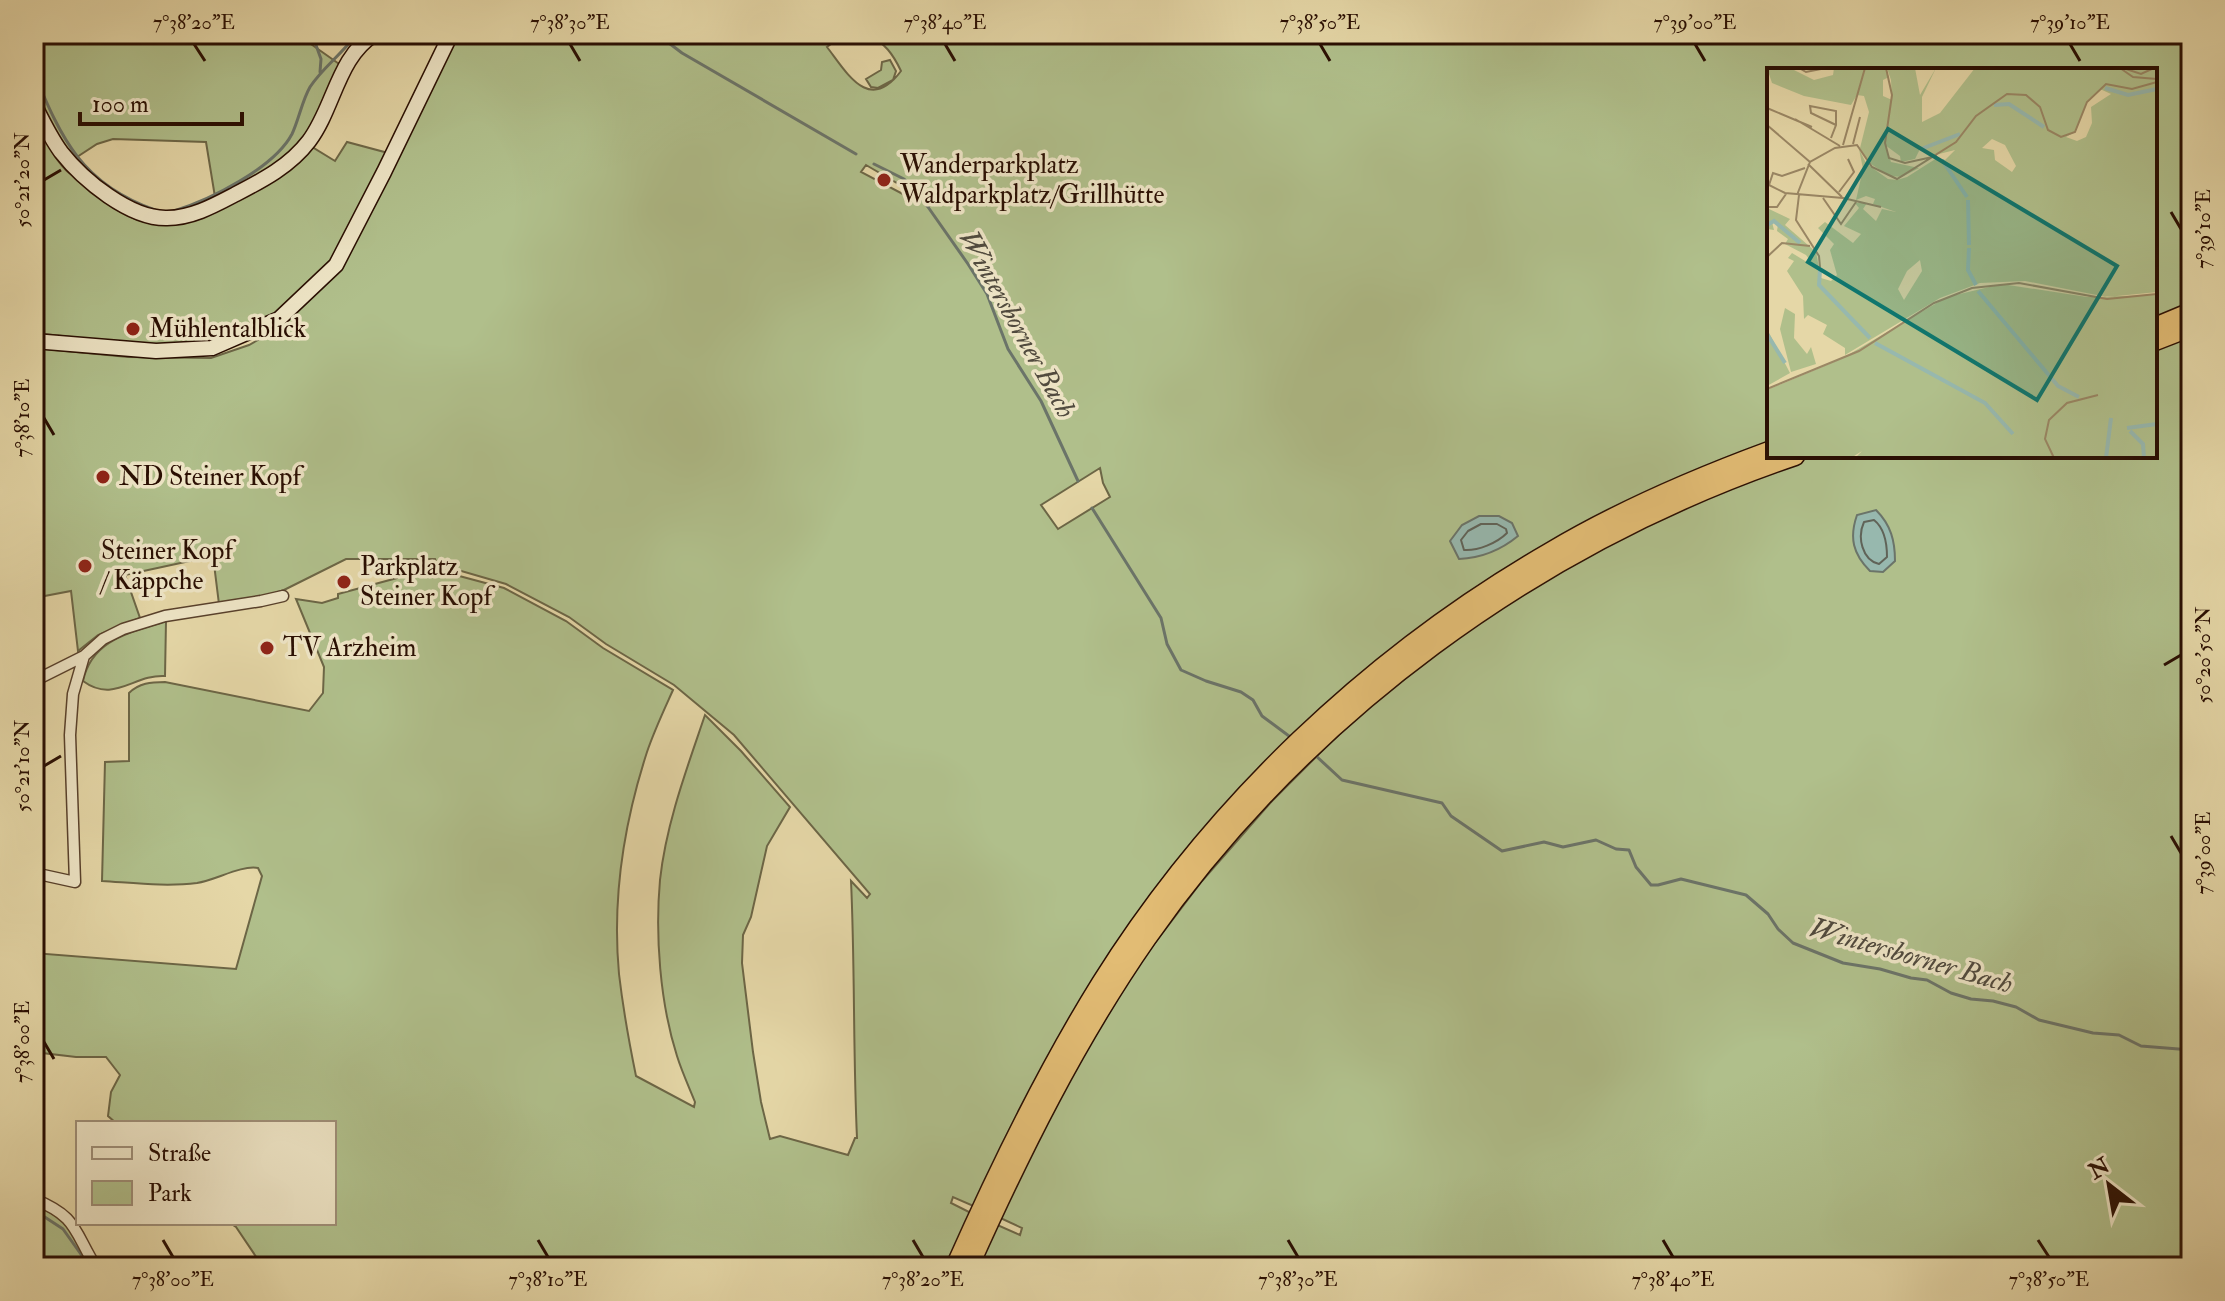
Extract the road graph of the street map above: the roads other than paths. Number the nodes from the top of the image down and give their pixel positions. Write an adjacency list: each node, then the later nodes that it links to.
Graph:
1 (375, 34): 3 (street)
2 (451, 34): 8 (street)
3 (34, 104)
4 (2191, 312): 5 (highway)
5 (2157, 326)
6 (2191, 327): 7 (highway)
7 (2157, 340)
8 (34, 341)
9 (1767, 452): 12 (highway)
10 (1790, 458): 12 (highway)
11 (283, 596): 13 (street)
12 (1464, 614): 16 (highway)
13 (84, 656): 14 (street); 15 (street)
14 (34, 681)
15 (34, 873)
16 (1174, 892): 19 (highway); 20 (highway)
17 (34, 1199): 18 (street)
18 (96, 1267)
19 (955, 1267)
20 (969, 1267)

